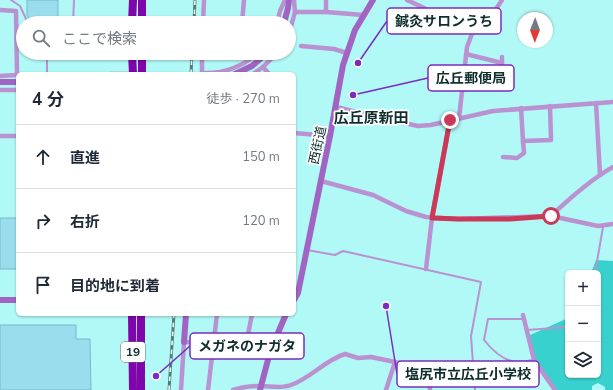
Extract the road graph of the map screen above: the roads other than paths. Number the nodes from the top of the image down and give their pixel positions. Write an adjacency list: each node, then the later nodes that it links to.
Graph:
1 (11, 0): 19 (lane)
2 (74, 0): 20 (lane)
3 (133, 0): 21 (highway)
4 (142, 0): 22 (highway)
5 (204, 0): 23 (street)
6 (244, 0): 24 (street)
7 (285, 0): 25 (street)
8 (289, 0): 26 (main road)
9 (294, 0): 15 (street)
10 (326, 0): 16 (street)
11 (373, 0): 17 (main road, 西街道)
12 (407, 0): 28 (street)
13 (502, 0): 28 (street)
14 (0, 10): 18 (street)
15 (296, 12): 16 (street); 27 (street)
16 (326, 12): 17 (street)
17 (363, 15): 30 (main road, 西街道)
18 (16, 16)
19 (25, 16)
20 (73, 16)
21 (132, 16)
22 (142, 16)
23 (203, 16)
24 (243, 16)
25 (279, 16)
26 (286, 16)
27 (295, 16)
28 (473, 31): 31 (street)
29 (301, 46): 30 (street)
30 (347, 52): 63 (main road, 西街道)
31 (466, 54): 41 (street); 53 (street)
32 (502, 57): 41 (street)
33 (17, 60): 43 (street)
34 (47, 60): 44 (lane)
35 (132, 60): 45 (highway)
36 (142, 60): 46 (highway)
37 (202, 60): 47 (street)
38 (248, 60): 48 (street)
39 (259, 60): 49 (main road)
40 (270, 60): 42 (street)
41 (502, 63): 52 (street)
42 (263, 67): 50 (street); 51 (street)
43 (17, 72)
44 (46, 72)
45 (133, 72)
46 (142, 72)
47 (202, 72)
48 (224, 72)
49 (239, 72)
50 (256, 72)
51 (267, 72)
52 (502, 72)
53 (464, 74): 58 (street); 66 (street)
54 (16, 75): 55 (street)
55 (0, 76)
56 (0, 82): 57 (main road)
57 (16, 82)
58 (430, 89)
59 (0, 90): 60 (street)
60 (16, 90)
61 (613, 102): 62 (street)
62 (596, 103): 64 (street); 75 (street)
63 (336, 106): 67 (street); 71 (main road, 西街道)
64 (550, 106): 65 (street); 72 (street)
65 (521, 108): 66 (street); 72 (street)
66 (459, 118): 67 (street)
67 (450, 120): 78 (street)
68 (296, 133): 71 (street)
69 (0, 136): 70 (street)
70 (16, 136)
71 (330, 136): 76 (main road, 西街道)
72 (523, 141): 73 (street)
73 (503, 157)
74 (613, 167): 75 (street)
75 (600, 175): 77 (street)
76 (321, 181): 78 (street); 81 (main road, 西街道)
77 (551, 216): 78 (street); 80 (street)
78 (432, 218): 82 (street)
79 (613, 224): 80 (street)
80 (603, 225): 83 (lane)
81 (306, 250): 82 (lane); 84 (main road, 西街道)
82 (426, 269): 109 (lane)
83 (596, 270)
84 (297, 282): 85 (main road, 西街道)
85 (296, 296)
86 (0, 300): 87 (main road)
87 (16, 300)
88 (132, 316): 102 (highway, 19)
89 (141, 316): 103 (highway, 19)
90 (186, 316): 97 (main road)
91 (217, 316): 98 (street)
92 (252, 316): 98 (street)
93 (285, 316): 101 (main road)
94 (523, 317): 96 (street); 99 (lane)
95 (565, 327): 96 (lane)
96 (526, 330): 99 (street)
97 (184, 342): 98 (street); 104 (street)
98 (214, 344): 105 (street)
99 (534, 360): 110 (street)
100 (395, 362): 101 (street); 107 (street); 108 (street)
101 (261, 388): 106 (street)
102 (133, 390)
103 (141, 390)
104 (181, 390)
105 (208, 390)
106 (233, 390)
107 (386, 390)
108 (430, 390)
109 (475, 390)
110 (555, 390)

